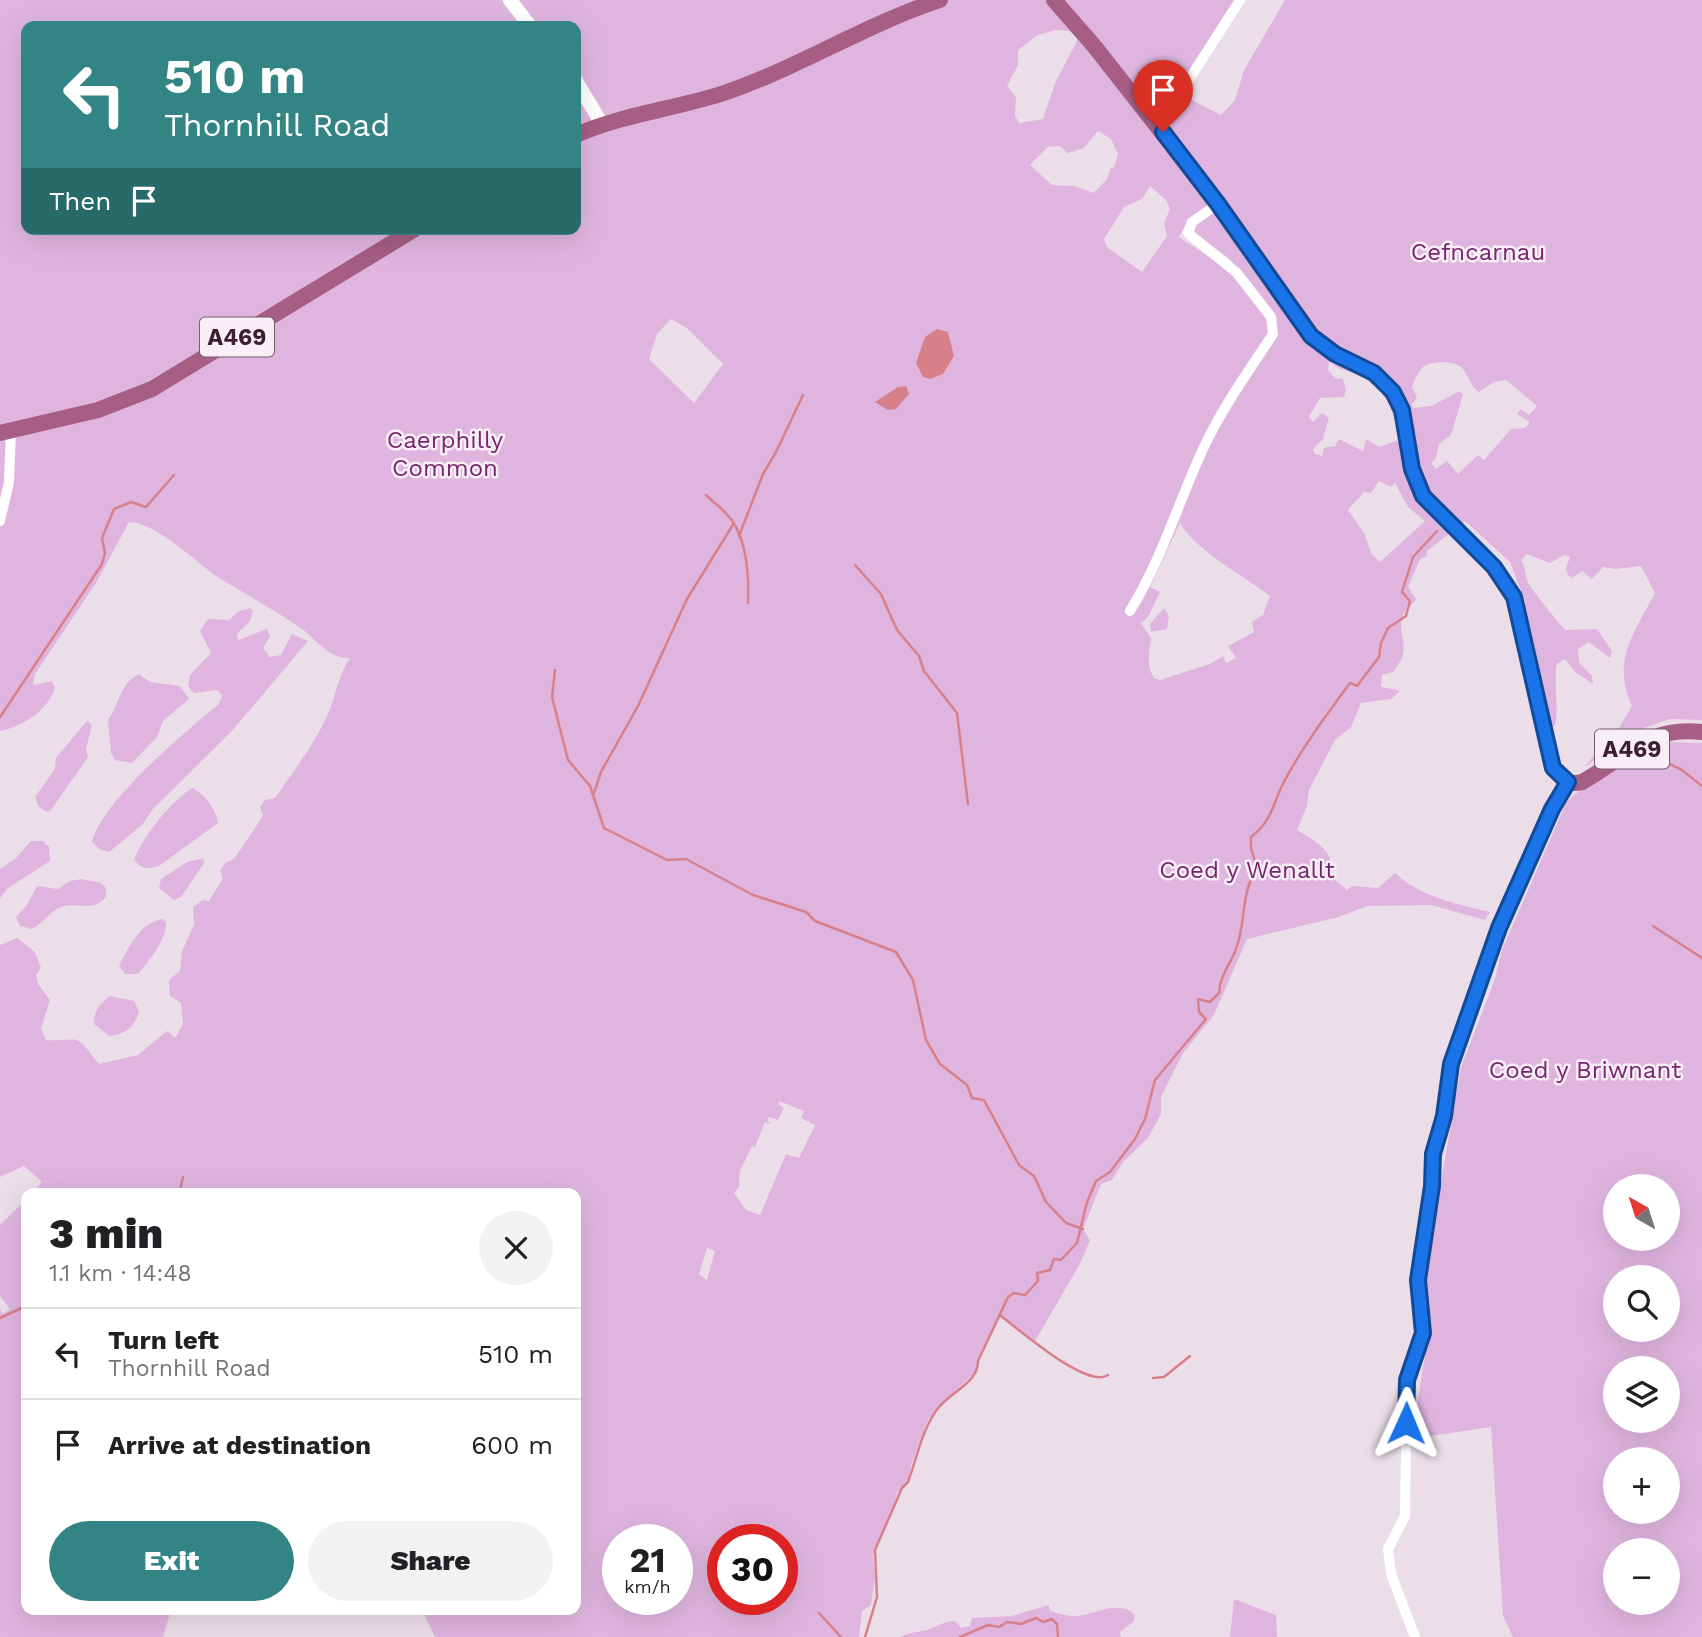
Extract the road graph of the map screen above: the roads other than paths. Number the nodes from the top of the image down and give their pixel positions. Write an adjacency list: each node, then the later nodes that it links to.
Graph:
1 (510, 0): 5 (main road)
2 (940, 0): 9 (main road)
3 (1054, 0): 8 (main road, A469)
4 (1240, 0): 7 (street)
5 (526, 21)
6 (581, 88): 9 (main road)
7 (1174, 103): 8 (street); 10 (street)
8 (1144, 108): 10 (main road, A469)
9 (602, 124): 11 (main road)
10 (1163, 132): 12 (main road, A469)
11 (581, 133)
12 (1218, 204): 16 (street); 18 (main road, A469)
13 (405, 235): 14 (main road, A469)
14 (6, 432): 15 (street)
15 (0, 521)
16 (1130, 611)
17 (1702, 732): 18 (main road, A469)
18 (1568, 782): 19 (street)
19 (1415, 1637)

